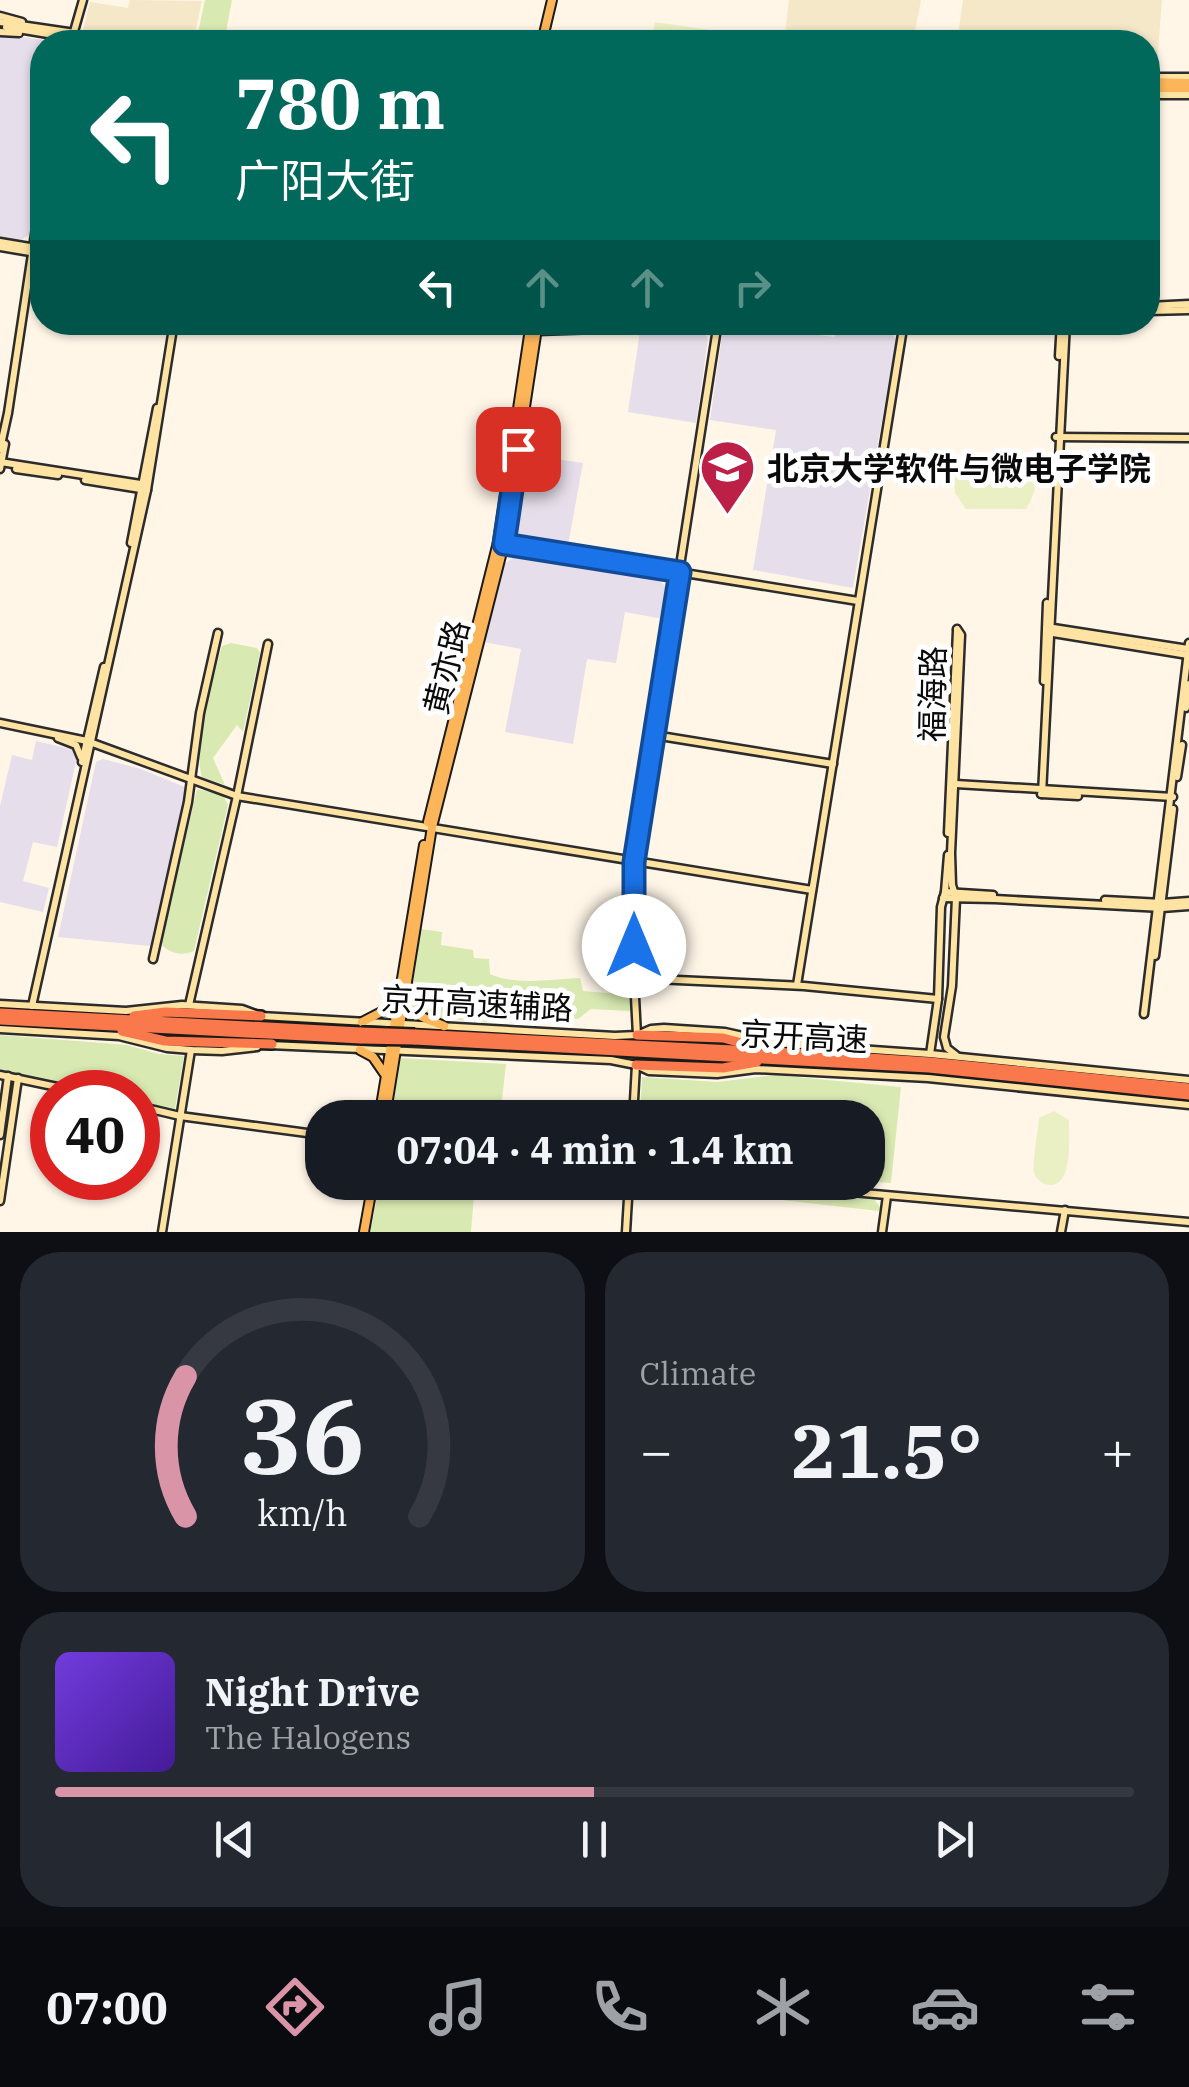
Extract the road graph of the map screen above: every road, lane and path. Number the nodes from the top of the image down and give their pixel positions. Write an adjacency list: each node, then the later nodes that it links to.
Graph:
1 (83, 0): 5 (street)
2 (553, 0): 6 (main road)
3 (0, 24): 4 (street); 7 (street)
4 (49, 30)
5 (73, 30)
6 (547, 30)
7 (30, 32)
8 (1160, 86): 9 (main road)
9 (1188, 87)
10 (0, 245): 11 (street)
11 (30, 250)
12 (30, 284): 21 (street)
13 (1189, 307): 14 (street)
14 (1160, 308)
15 (170, 335): 25 (street)
16 (170, 335): 29 (street)
17 (533, 335): 31 (main road, 黄亦路)
18 (716, 335): 32 (street)
19 (902, 335): 33 (street)
20 (1063, 335): 22 (street)
21 (8, 413): 24 (street); 26 (street)
22 (1057, 436): 23 (street); 34 (street)
23 (1189, 438)
24 (0, 450)
25 (149, 454): 27 (street); 29 (street)
26 (0, 465): 27 (street); 28 (street)
27 (121, 480): 29 (street)
28 (112, 484): 29 (street); 30 (street)
29 (146, 487): 30 (street); 40 (street)
30 (138, 512): 39 (street)
31 (501, 543): 32 (street); 55 (main road, 黄亦路)
32 (680, 572): 33 (street); 43 (street)
33 (858, 600): 47 (street)
34 (1048, 629): 37 (street); 52 (street)
35 (218, 634): 50 (street)
36 (268, 644): 53 (street)
37 (1189, 650): 54 (street)
38 (1189, 684): 54 (street)
39 (94, 708): 44 (street); 45 (street)
40 (96, 719): 45 (street); 46 (street)
41 (0, 723): 42 (street)
42 (54, 734): 44 (street); 48 (street)
43 (654, 735): 47 (street); 56 (street)
44 (64, 736): 45 (street)
45 (89, 742): 46 (street); 48 (street); 49 (street)
46 (121, 754): 49 (street); 50 (street)
47 (832, 764): 58 (street)
48 (81, 768): 73 (street)
49 (83, 780): 73 (street)
50 (192, 780): 53 (street); 65 (street)
51 (954, 786): 51 (street, 福海路); 52 (street); 59 (street, 福海路); 60 (street, 福海路)
52 (1040, 791): 54 (street)
53 (237, 796): 55 (street); 72 (street)
54 (1172, 799): 57 (street)
55 (430, 827): 56 (street); 68 (main road, 黄亦路); 69 (main road, 黄亦路)
56 (634, 862): 58 (street); 66 (street)
57 (1163, 878): 61 (street); 62 (street); 63 (street)
58 (812, 890): 67 (street)
59 (944, 895): 60 (street); 70 (street, 福海路)
60 (955, 895): 61 (street); 88 (street, 福海路)
61 (1132, 903): 63 (street); 64 (street)
62 (1188, 904): 63 (street); 64 (street)
63 (1160, 905): 64 (street)
64 (1156, 934): 64 (street)
65 (152, 958)
66 (634, 978): 67 (street); 80 (street)
67 (797, 985): 70 (street)
68 (406, 986): 77 (main road, 黄亦路); 78 (main road)
69 (398, 998): 77 (main road, 黄亦路); 81 (main road)
70 (938, 999): 86 (street, 福海路)
71 (0, 1004): 73 (street, 京开高速辅路)
72 (189, 1005): 73 (street, 京开高速辅路); 75 (street, 京开高速辅路)
73 (30, 1006)
74 (0, 1016): 76 (highway)
75 (261, 1016): 76 (highway); 81 (street, 京开高速辅路)
76 (100, 1022): 81 (highway); 82 (highway)
77 (397, 1023): 78 (street, 京开高速辅路); 81 (street, 京开高速辅路); 84 (main road); 85 (street)
78 (444, 1026): 80 (street, 京开高速辅路)
79 (0, 1030): 83 (street, 京开高速辅路)
80 (637, 1035): 86 (street, 京开高速辅路); 87 (highway)
81 (361, 1036): 82 (street, 京开高速辅路); 84 (street, 京开高速辅路); 87 (highway, 京开高速, bridge); 91 (main road)
82 (272, 1044): 83 (street, 京开高速辅路)
83 (191, 1050): 101 (street)
84 (389, 1050): 85 (street, 京开高速辅路); 91 (main road); 97 (main road)
85 (406, 1051): 89 (street, 京开高速辅路)
86 (930, 1054): 88 (street, 京开高速辅路)
87 (775, 1055): 89 (highway); 95 (highway, 京开高速)
88 (960, 1057): 93 (street, 京开高速辅路)
89 (636, 1065): 98 (street); 99 (street, 京开高速辅路)
90 (4, 1075): 92 (street); 103 (street)
91 (385, 1077): 96 (main road)
92 (18, 1078): 94 (street); 107 (street)
93 (1189, 1080)
94 (30, 1081)
95 (1189, 1092)
96 (381, 1100)
97 (382, 1100)
98 (633, 1100)
99 (1189, 1105)
100 (160, 1111): 101 (street)
101 (180, 1116): 102 (street); 110 (street)
102 (305, 1133)
103 (0, 1135)
104 (887, 1196): 108 (street); 113 (street)
105 (368, 1200): 111 (main road)
106 (628, 1200): 112 (street)
107 (0, 1201)
108 (1064, 1215): 109 (street); 114 (street)
109 (1189, 1222)
110 (162, 1232)
111 (362, 1232)
112 (626, 1232)
113 (882, 1232)
114 (1061, 1232)

